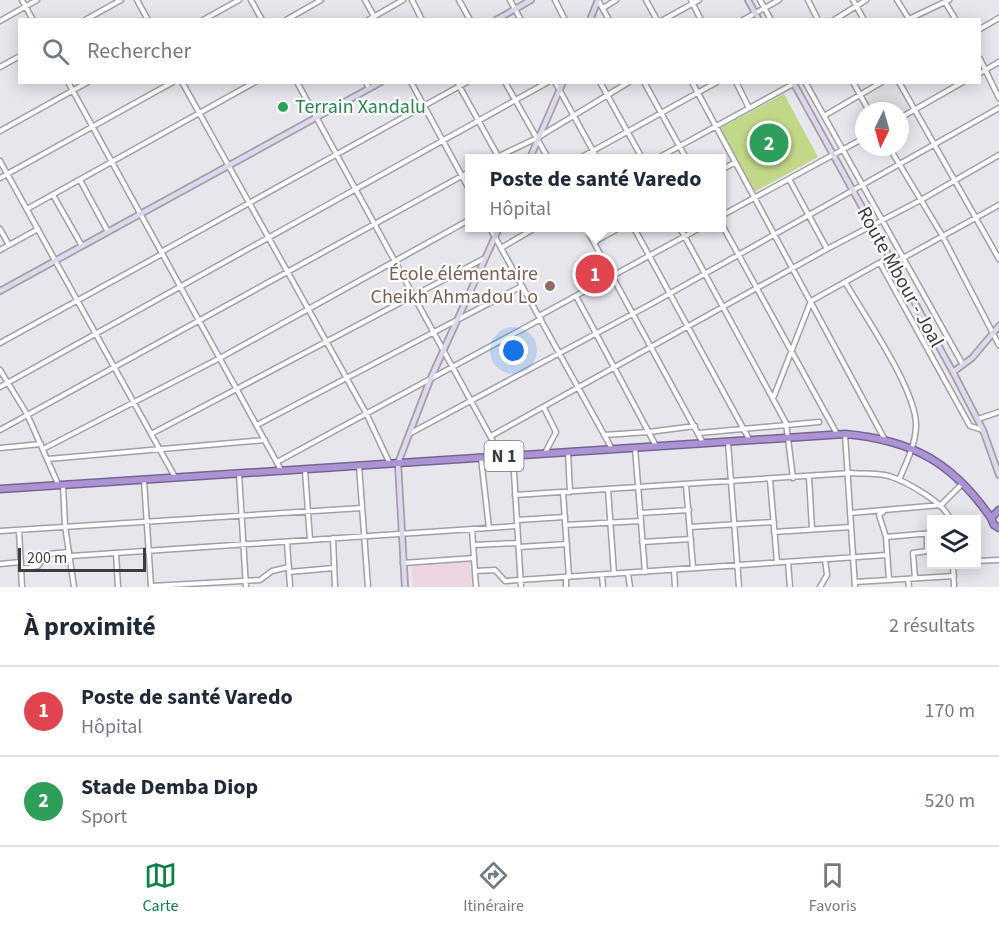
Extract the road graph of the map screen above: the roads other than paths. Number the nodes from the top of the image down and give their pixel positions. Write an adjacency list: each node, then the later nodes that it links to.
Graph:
1 (22, 0): 28 (street)
2 (37, 0): 28 (street)
3 (121, 0): 35 (street)
4 (137, 0): 36 (street)
5 (239, 0): 37 (street)
6 (251, 0): 38 (street)
7 (321, 0): 39 (street)
8 (365, 0): 40 (street)
9 (403, 0): 40 (street)
10 (412, 0): 41 (street)
11 (459, 0): 42 (street)
12 (510, 0): 32 (street)
13 (531, 0): 32 (main road)
14 (555, 0): 45 (street)
15 (598, 0): 30 (street); 46 (main road)
16 (616, 0): 30 (street)
17 (646, 0): 48 (street)
18 (699, 0): 27 (street)
19 (748, 0): 33 (main road)
20 (760, 0): 31 (street)
21 (779, 0): 31 (street)
22 (808, 0): 54 (street)
23 (853, 0): 29 (street)
24 (866, 0): 29 (street)
25 (897, 0): 57 (street)
26 (946, 1): 58 (street); 59 (street)
27 (692, 2): 49 (street); 50 (street)
28 (26, 6): 34 (street); 61 (street)
29 (857, 7): 55 (street); 56 (street)
30 (603, 8): 47 (street)
31 (765, 8): 33 (street); 53 (street)
32 (515, 9): 43 (main road); 44 (street)
33 (755, 13): 51 (street); 52 (main road)
34 (32, 18)
35 (89, 18)
36 (147, 18)
37 (207, 18)
38 (261, 18)
39 (290, 18)
40 (375, 18)
41 (422, 18)
42 (469, 18)
43 (499, 18)
44 (519, 18)
45 (564, 18)
46 (591, 18)
47 (608, 18)
48 (656, 18)
49 (666, 18)
50 (700, 18)
51 (746, 18)
52 (758, 18)
53 (770, 18)
54 (818, 18)
55 (838, 18)
56 (863, 18)
57 (908, 18)
58 (913, 18)
59 (955, 18)
60 (999, 18): 62 (street)
61 (0, 21)
62 (981, 28)
63 (18, 57): 66 (street)
64 (981, 61): 67 (street)
65 (999, 62): 67 (street)
66 (0, 67)
67 (986, 69): 68 (street); 102 (street)
68 (981, 72)
69 (69, 84): 97 (street)
70 (84, 84): 97 (street)
71 (169, 84): 117 (street)
72 (183, 84): 109 (street)
73 (251, 84): 109 (street)
74 (298, 84): 114 (street)
75 (367, 84): 96 (street)
76 (378, 84): 96 (main road)
77 (412, 84): 105 (street)
78 (506, 84): 103 (street)
79 (545, 84): 103 (street)
80 (556, 84): 98 (street)
81 (562, 84): 98 (main road)
82 (601, 84): 100 (street)
83 (626, 84): 100 (street)
84 (645, 84): 111 (street)
85 (693, 84): 99 (street)
86 (714, 84): 99 (street)
87 (736, 84): 106 (street)
88 (792, 84): 106 (street)
89 (795, 84): 136 (main road, Route Mbour - Joal)
90 (806, 84): 113 (street)
91 (854, 84): 101 (street)
92 (879, 84): 101 (street)
93 (900, 84): 108 (street)
94 (960, 84): 108 (street)
95 (458, 85): 105 (street); 115 (street)
96 (369, 89): 114 (main road)
97 (72, 91): 117 (street); 118 (street)
98 (559, 91): 112 (street); 120 (main road)
99 (698, 93): 111 (street); 116 (street)
100 (607, 95): 112 (street); 119 (street)
101 (860, 95): 104 (street); 113 (street)
102 (999, 98)
103 (516, 101): 115 (street); 120 (street)
104 (864, 102)
105 (424, 107): 121 (street); 135 (street)
106 (749, 108): 116 (street)
107 (999, 108): 123 (street)
108 (914, 110): 110 (street); 123 (street)
109 (200, 113): 140 (street); 143 (street)
110 (909, 113)
111 (661, 114): 119 (street); 124 (street)
112 (572, 116): 120 (street); 126 (street)
113 (824, 116): 125 (street)
114 (316, 118): 135 (street); 143 (main road)
115 (478, 121): 121 (street); 127 (street)
116 (716, 127): 124 (street); 141 (street)
117 (92, 128): 140 (street); 145 (street)
118 (0, 131)
119 (628, 132): 126 (street); 132 (street)
120 (537, 138): 128 (street); 129 (main road); 130 (street)
121 (443, 141): 147 (street); 154 (street)
122 (855, 143): 125 (street)
123 (934, 146): 142 (street); 151 (street)
124 (679, 147): 133 (street); 134 (street)
125 (842, 150): 136 (street); 153 (street)
126 (592, 152): 131 (street)
127 (496, 154)
128 (506, 154)
129 (532, 154)
130 (545, 154)
131 (589, 154)
132 (639, 154)
133 (667, 154)
134 (683, 154)
135 (336, 155): 154 (street); 159 (street)
136 (832, 155): 149 (street); 155 (main road, Route Mbour - Joal)
137 (999, 155): 151 (street)
138 (894, 156): 142 (street)
139 (0, 161): 145 (street)
140 (112, 162): 150 (street); 163 (street)
141 (734, 163): 144 (street); 157 (street)
142 (899, 165): 153 (street); 158 (street)
143 (229, 166): 159 (street); 163 (main road)
144 (726, 167)
145 (7, 174): 148 (street); 161 (street)
146 (465, 174): 147 (street)
147 (461, 175): 152 (street); 168 (street)
148 (0, 178)
149 (789, 179): 157 (street); 164 (street)
150 (80, 180): 156 (street); 172 (street)
151 (955, 181): 158 (street); 165 (street)
152 (465, 182)
153 (862, 185): 155 (street); 166 (street)
154 (355, 190): 168 (street); 186 (street)
155 (852, 191): 164 (street); 169 (main road, Route Mbour - Joal)
156 (53, 195): 161 (street); 189 (street)
157 (753, 199): 162 (street); 182 (street)
158 (921, 200): 166 (street); 183 (street)
159 (249, 203): 186 (street); 193 (street)
160 (999, 204): 165 (street)
161 (27, 209): 171 (street)
162 (726, 213)
163 (140, 214): 172 (main road); 193 (street)
164 (808, 215): 182 (street); 191 (street)
165 (975, 217): 183 (street); 199 (street)
166 (882, 221): 169 (street); 198 (street)
167 (465, 222): 201 (street)
168 (374, 224): 201 (street); 205 (street)
169 (872, 226): 191 (street); 196 (main road, Route Mbour - Joal)
170 (0, 229): 188 (street)
171 (38, 229): 188 (street); 200 (street)
172 (108, 232): 189 (main road)
173 (492, 232): 184 (street)
174 (497, 232): 184 (main road)
175 (528, 232): 190 (street)
176 (588, 232): 187 (street)
177 (612, 232): 187 (street)
178 (636, 232): 195 (street)
179 (682, 232): 185 (street)
180 (692, 232): 185 (street)
181 (726, 232): 194 (street)
182 (772, 234): 194 (street); 204 (street)
183 (942, 235): 198 (street); 228 (street)
184 (495, 236): 190 (street); 197 (main road)
185 (685, 236): 195 (street); 206 (street)
186 (268, 238): 205 (street); 210 (street)
187 (593, 242): 207 (street)
188 (9, 245): 192 (street)
189 (82, 246): 200 (main road)
190 (501, 248): 209 (street)
191 (827, 249): 204 (street)
192 (0, 250)
193 (162, 253): 210 (street); 216 (street)
194 (738, 254): 206 (street); 211 (street)
195 (650, 255): 207 (street); 213 (street)
196 (890, 257): 202 (street); 203 (main road, Route Mbour - Joal)
197 (485, 258): 214 (street); 222 (main road)
198 (902, 258): 203 (street); 238 (street)
199 (999, 260)
200 (55, 261): 212 (main road); 216 (street)
201 (394, 261): 214 (street); 219 (street)
202 (880, 263): 208 (street); 244 (street)
203 (894, 263): 243 (main road, Route Mbour - Joal)
204 (793, 270): 211 (street); 217 (street)
205 (287, 272): 219 (street); 223 (street)
206 (705, 273): 213 (street); 218 (street)
207 (612, 276): 215 (street); 220 (street)
208 (845, 282): 217 (street); 284 (street)
209 (522, 286): 221 (street); 222 (street)
210 (181, 287): 223 (street); 229 (street)
211 (758, 289): 218 (street); 235 (street)
212 (0, 291)
213 (671, 293): 220 (street); 225 (street)
214 (412, 294): 226 (street); 230 (street)
215 (576, 296): 221 (street); 227 (street)
216 (77, 300): 229 (street); 231 (street)
217 (811, 301): 235 (street); 277 (street)
218 (724, 307): 225 (street); 251 (street)
219 (308, 309): 230 (street); 237 (street)
220 (633, 314): 227 (street); 233 (street)
221 (540, 318): 236 (street); 239 (street)
222 (457, 320): 226 (street); 234 (main road)
223 (199, 321): 237 (street); 240 (street)
224 (999, 326): 228 (main road)
225 (689, 327): 233 (street); 263 (street)
226 (433, 332): 234 (street); 245 (street)
227 (596, 333): 236 (street); 241 (street)
228 (993, 333): 232 (street); 238 (main road)
229 (96, 334): 240 (street); 247 (street)
230 (326, 342): 245 (street); 250 (street)
231 (0, 343)
232 (999, 345)
233 (652, 348): 241 (street); 262 (street)
234 (444, 351): 239 (street); 246 (main road)
235 (792, 352): 251 (street); 269 (street)
236 (559, 353): 249 (street); 253 (street)
237 (220, 358): 250 (street); 252 (street)
238 (963, 366): 243 (main road)
239 (453, 367): 246 (street); 253 (street)
240 (114, 368): 252 (street); 257 (street)
241 (615, 368): 249 (street); 266 (street)
242 (0, 370): 247 (street)
243 (953, 372): 244 (street); 258 (main road, Route Mbour - Joal)
244 (943, 376): 265 (street)
245 (345, 377): 256 (street); 261 (street)
246 (430, 380): 256 (street); 271 (main road)
247 (7, 383): 248 (street); 257 (street)
248 (0, 387)
249 (579, 388): 254 (street); 272 (street)
250 (237, 389): 261 (street); 268 (street)
251 (774, 396): 260 (street)
252 (134, 402): 268 (street); 280 (street)
253 (472, 402): 271 (street); 273 (street)
254 (544, 408): 273 (street); 288 (street)
255 (999, 412): 258 (street)
256 (366, 413): 293 (street); 295 (street)
257 (27, 414): 264 (street); 280 (street)
258 (978, 419): 265 (main road, Route Mbour - Joal)
259 (819, 422): 260 (street)
260 (786, 423): 263 (street); 274 (street)
261 (257, 425): 276 (street)
262 (695, 426): 266 (street); 267 (street)
263 (743, 428): 267 (street); 275 (street)
264 (0, 430)
265 (983, 430): 301 (main road, Route Mbour - Joal)
266 (649, 432): 272 (street); 281 (street)
267 (699, 433): 279 (street)
268 (151, 434): 285 (street)
269 (837, 434): 270 (highway, N 1); 274 (highway, N 1)
270 (845, 434): 277 (highway, N 1); 300 (street)
271 (408, 435): 294 (main road)
272 (604, 435): 286 (street)
273 (491, 436): 290 (street)
274 (789, 437): 275 (highway, N 1); 304 (street)
275 (749, 439): 278 (highway, N 1)
276 (265, 440): 285 (street); 293 (street)
277 (885, 440): 284 (highway, N 1)
278 (728, 441): 279 (highway, N 1); 308 (street)
279 (703, 443): 281 (highway, N 1)
280 (42, 446): 282 (street); 292 (street)
281 (656, 446): 283 (highway, N 1)
282 (0, 448)
283 (634, 448): 286 (highway, N 1); 312 (street)
284 (913, 448): 307 (street); 309 (highway, N 1)
285 (159, 449): 292 (street); 303 (street)
286 (612, 449): 287 (highway, N 1)
287 (568, 452): 288 (highway, N 1); 316 (street)
288 (545, 453): 289 (highway, N 1)
289 (513, 455): 290 (highway, N 1); 317 (street)
290 (501, 456): 291 (highway, N 1)
291 (481, 458): 294 (highway, N 1); 340 (street)
292 (48, 459): 310 (street)
293 (277, 462): 298 (street)
294 (398, 463): 295 (highway, N 1); 348 (main road)
295 (390, 464): 296 (highway, N 1)
296 (359, 466): 297 (highway, N 1); 319 (street)
297 (305, 470): 298 (highway, N 1); 321 (street)
298 (281, 471): 299 (highway, N 1)
299 (239, 474): 303 (highway, N 1); 326 (street)
300 (847, 474): 302 (street); 307 (street); 324 (street)
301 (999, 475)
302 (809, 477): 304 (street); 343 (street)
303 (175, 478): 305 (highway, N 1)
304 (793, 478): 306 (street)
305 (144, 479): 310 (highway, N 1); 331 (street)
306 (770, 480): 308 (street); 332 (street)
307 (899, 480): 318 (street)
308 (731, 483): 311 (street); 334 (street)
309 (964, 483): 318 (street); 325 (highway, N 1)
310 (61, 485): 313 (highway, N 1); 336 (street)
311 (686, 485): 312 (street); 320 (street)
312 (638, 488): 314 (street); 323 (street)
313 (0, 489)
314 (608, 489): 316 (street); 333 (street)
315 (563, 492): 316 (street); 317 (street); 328 (street)
316 (570, 492)
317 (515, 495): 329 (street)
318 (941, 505): 322 (street); 327 (street)
319 (362, 508): 321 (street); 349 (street)
320 (689, 510): 323 (street); 338 (street)
321 (308, 511): 326 (street); 353 (street)
322 (884, 511): 324 (street); 350 (street)
323 (640, 513): 330 (street)
324 (850, 513): 339 (street)
325 (995, 513): 341 (highway, N 1)
326 (241, 515): 331 (street); 357 (street)
327 (947, 515)
328 (565, 517): 329 (street); 335 (street)
329 (517, 520): 337 (street)
330 (641, 521): 333 (street); 355 (street)
331 (146, 522): 336 (street); 361 (street)
332 (774, 522): 334 (street); 346 (street)
333 (610, 523): 335 (street); 385 (street)
334 (734, 524): 338 (street); 375 (street)
335 (566, 525): 356 (street)
336 (65, 526): 344 (street); 363 (street)
337 (517, 526): 340 (street); 359 (street)
338 (690, 527): 352 (street)
339 (851, 527): 343 (street); 365 (street)
340 (489, 528): 342 (street)
341 (998, 528)
342 (472, 529): 348 (street); 358 (street)
343 (812, 529): 346 (street)
344 (19, 530): 345 (street); 370 (street)
345 (0, 531)
346 (774, 531): 371 (street)
347 (927, 533): 350 (street)
348 (402, 534): 349 (street); 373 (main road)
349 (364, 536): 351 (street); 402 (street)
350 (886, 537): 364 (street)
351 (333, 538): 353 (street); 376 (street)
352 (691, 539): 355 (street); 377 (street)
353 (310, 540): 354 (street)
354 (287, 542): 357 (street); 379 (street)
355 (642, 542): 383 (street)
356 (567, 544): 359 (street); 388 (street)
357 (243, 545): 361 (street); 393 (street)
358 (474, 545): 359 (street); 366 (street)
359 (518, 545): 391 (street)
360 (927, 551): 389 (street)
361 (148, 552): 362 (street); 398 (street)
362 (116, 553): 363 (street); 397 (street)
363 (70, 554): 378 (street); 396 (street)
364 (887, 555): 365 (street); 392 (street)
365 (853, 557): 367 (street); 394 (street)
366 (474, 558): 373 (street); 382 (street)
367 (825, 559): 372 (street); 412 (street)
368 (999, 560): 369 (street)
369 (981, 561)
370 (21, 562): 374 (street); 378 (street)
371 (777, 562): 372 (street); 375 (street)
372 (788, 562): 411 (street)
373 (403, 563): 403 (main road)
374 (0, 564)
375 (737, 565): 377 (street); 410 (street)
376 (334, 568): 379 (street); 401 (street)
377 (693, 568): 381 (street)
378 (21, 569): 395 (street)
379 (289, 569): 393 (street); 400 (street)
380 (953, 569): 387 (street)
381 (674, 570): 383 (street); 409 (street)
382 (475, 571): 391 (street); 404 (street)
383 (645, 572): 384 (street)
384 (628, 573): 385 (street); 408 (street)
385 (614, 574): 386 (street)
386 (602, 575): 388 (street); 407 (street)
387 (954, 576): 389 (street); 414 (street)
388 (567, 577): 391 (street); 406 (street)
389 (915, 578): 390 (street)
390 (908, 579): 392 (street); 413 (street)
391 (521, 580): 405 (street)
392 (889, 580): 394 (street)
393 (246, 581): 398 (street); 399 (street)
394 (855, 585)
395 (22, 587)
396 (74, 587)
397 (118, 587)
398 (151, 587)
399 (246, 587)
400 (290, 587)
401 (335, 587)
402 (368, 587)
403 (405, 587)
404 (476, 587)
405 (521, 587)
406 (566, 587)
407 (603, 587)
408 (630, 587)
409 (675, 587)
410 (739, 587)
411 (790, 587)
412 (820, 587)
413 (909, 587)
414 (954, 587)

